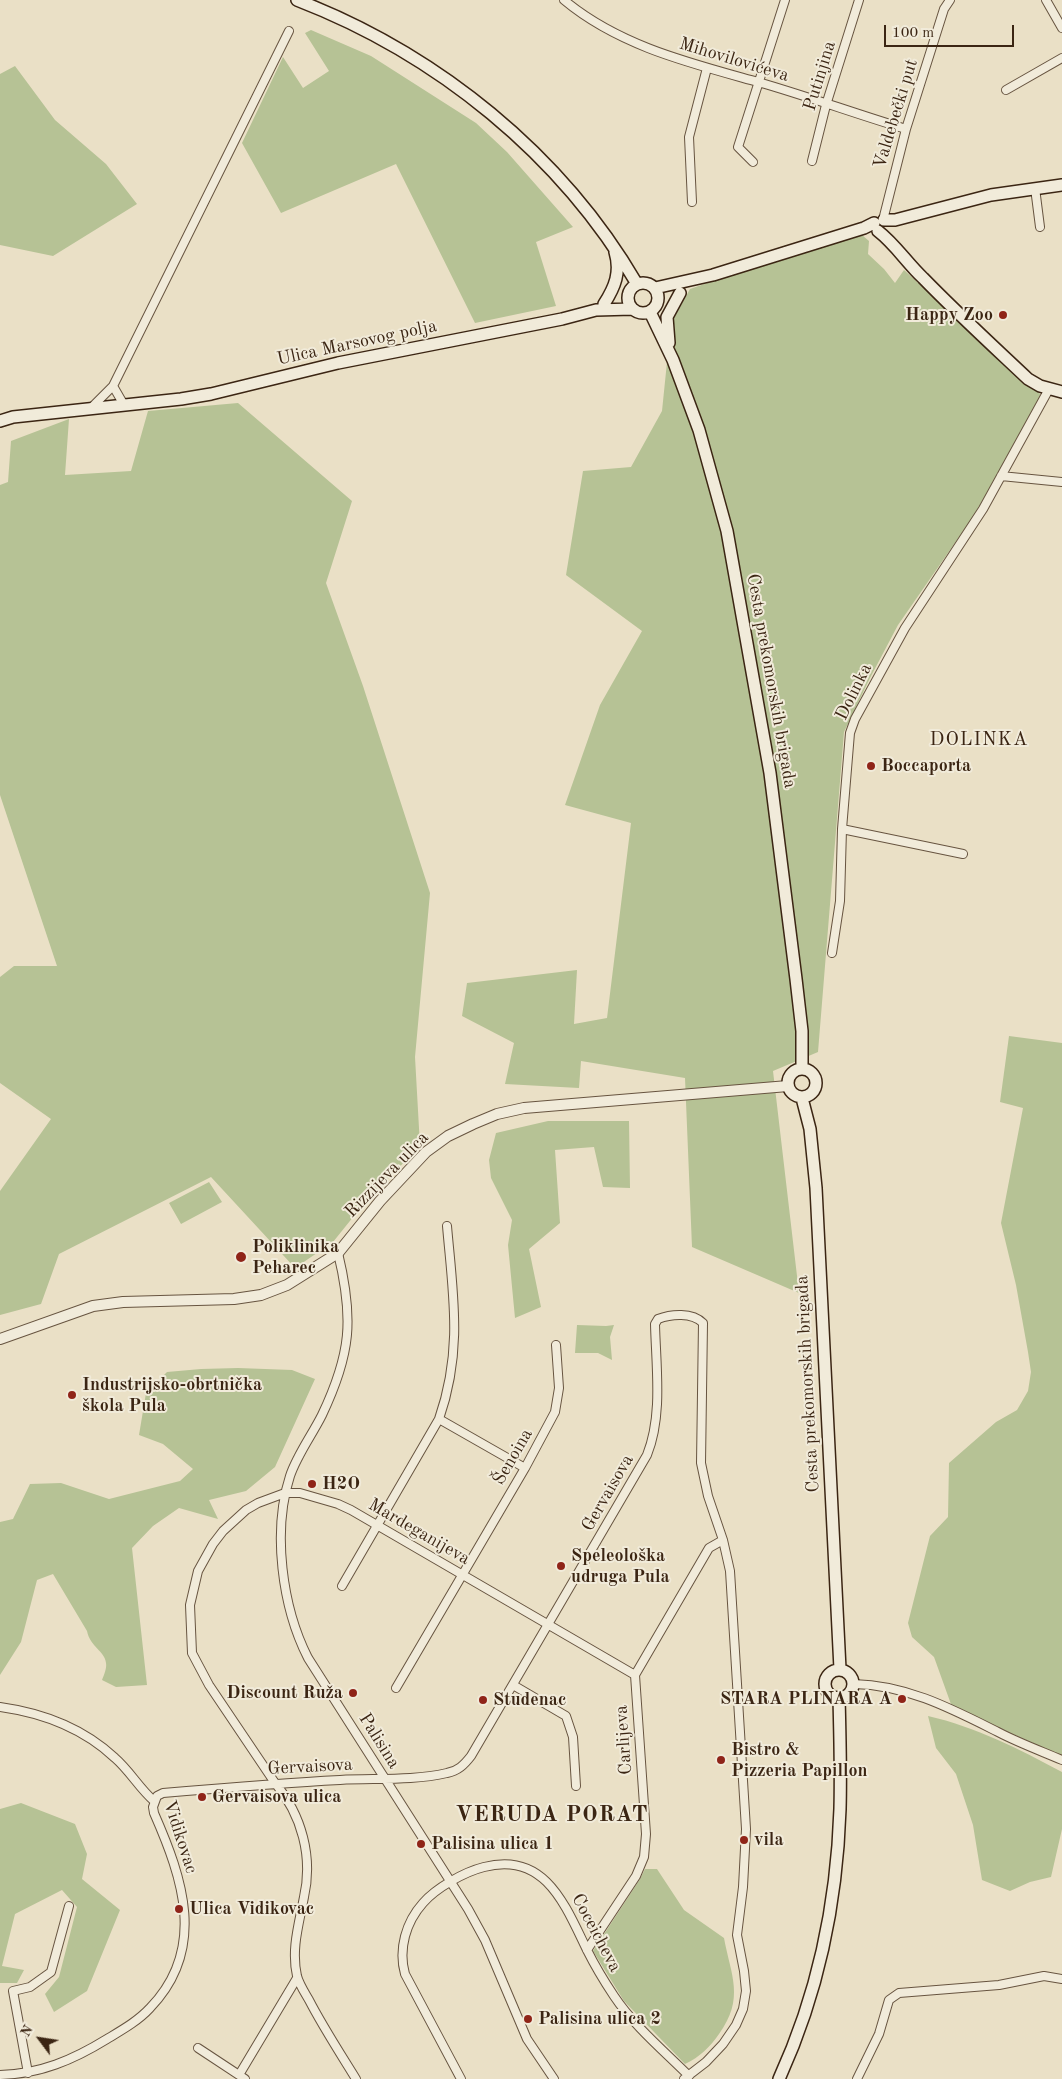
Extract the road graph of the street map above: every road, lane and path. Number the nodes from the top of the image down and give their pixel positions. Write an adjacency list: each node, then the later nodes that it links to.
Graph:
1 (297, 0): 22 (main road)
2 (564, 0): 10 (street, Mihovilovićeva)
3 (786, 0): 11 (street)
4 (859, 0): 13 (street, Putinjina)
5 (950, 0): 14 (street, Valdebečki put)
6 (1046, 0): 7 (street)
7 (1062, 28)
8 (289, 31): 33 (street)
9 (1062, 58): 12 (street)
10 (707, 68): 11 (street, Mihovilovićeva); 19 (street)
11 (759, 82): 13 (street, Mihovilovićeva); 15 (street)
12 (1006, 90)
13 (826, 104): 14 (street, Mihovilovićeva); 16 (street, Putinjina)
14 (906, 129): 20 (street, Valdebečki put)
15 (753, 162)
16 (812, 162)
17 (1062, 185): 18 (main road)
18 (1035, 188): 20 (main road); 21 (street)
19 (692, 202)
20 (881, 224): 23 (main road); 34 (main road)
21 (1040, 227)
22 (612, 243): 24 (main road); 29 (main road)
23 (713, 275): 25 (main road); 26 (main road)
24 (638, 284): 25 (main road); 27 (main road)
25 (655, 288): 28 (main road)
26 (680, 293): 28 (main road); 32 (main road)
27 (628, 294): 29 (main road, Ulica Marsovog polja); 30 (main road)
28 (658, 301): 31 (main road)
29 (600, 307): 30 (main road, Ulica Marsovog polja); 36 (main road, Ulica Marsovog polja)
30 (632, 309): 31 (main road)
31 (650, 312): 32 (main road, Cesta prekomorskih brigada)
32 (670, 352): 44 (main road, Cesta prekomorskih brigada)
33 (113, 386): 36 (street); 37 (street)
34 (1049, 389): 35 (main road); 39 (street, Dolinka)
35 (1062, 392)
36 (124, 406): 37 (main road, Ulica Marsovog polja)
37 (90, 409): 38 (main road, Ulica Marsovog polja)
38 (0, 421)
39 (1001, 476): 40 (street); 41 (street, Dolinka)
40 (1062, 482)
41 (842, 829): 42 (street); 43 (street, Dolinka)
42 (963, 854)
43 (832, 953)
44 (802, 1069): 45 (main road); 46 (main road)
45 (788, 1086): 46 (main road); 48 (street, Rizzijeva ulica)
46 (802, 1098): 59 (main road, Cesta prekomorskih brigada)
47 (447, 1226): 51 (street)
48 (338, 1253): 49 (street, Rizzijeva ulica); 53 (street, Palisina)
49 (0, 1339)
50 (556, 1345): 52 (street, Šenoina)
51 (439, 1418): 52 (street); 54 (street)
52 (525, 1468): 56 (street, Šenoina)
53 (285, 1493): 54 (street, Mardeganijeva); 67 (street, Palisina); 68 (street, Mardeganijeva)
54 (378, 1525): 56 (street, Mardeganijeva); 57 (street)
55 (723, 1540): 58 (street, Gervaisova); 60 (street); 80 (street)
56 (462, 1575): 58 (street, Mardeganijeva); 63 (street, Šenoina)
57 (342, 1586)
58 (548, 1624): 60 (street, Mardeganijeva); 62 (street, Gervaisova)
59 (840, 1669): 61 (main road); 64 (main road)
60 (635, 1675): 73 (street, Carlijeva)
61 (854, 1684): 64 (main road); 66 (street)
62 (513, 1685): 67 (street, Gervaisova); 69 (street)
63 (396, 1688)
64 (839, 1698): 84 (main road)
65 (0, 1708): 70 (street, Vidikovac)
66 (1062, 1760)
67 (386, 1780): 68 (street, Gervaisova); 71 (street, Palisina)
68 (276, 1783): 70 (street, Gervaisova); 74 (street, Mardeganijeva)
69 (576, 1786)
70 (154, 1801): 77 (street, Vidikovac)
71 (451, 1883): 73 (street, Coceicheva); 82 (street, Coceicheva); 83 (street, Palisina)
72 (69, 1906): 77 (street)
73 (587, 1950): 80 (street, Coceicheva)
74 (297, 1978): 79 (street); 81 (street)
75 (1062, 1979): 85 (street)
76 (198, 2048): 79 (street)
77 (28, 2073): 78 (street, Vidikovac)
78 (0, 2076)
79 (242, 2077)
80 (687, 2078)
81 (356, 2079)
82 (461, 2079)
83 (554, 2079)
84 (779, 2079)
85 (857, 2079)

